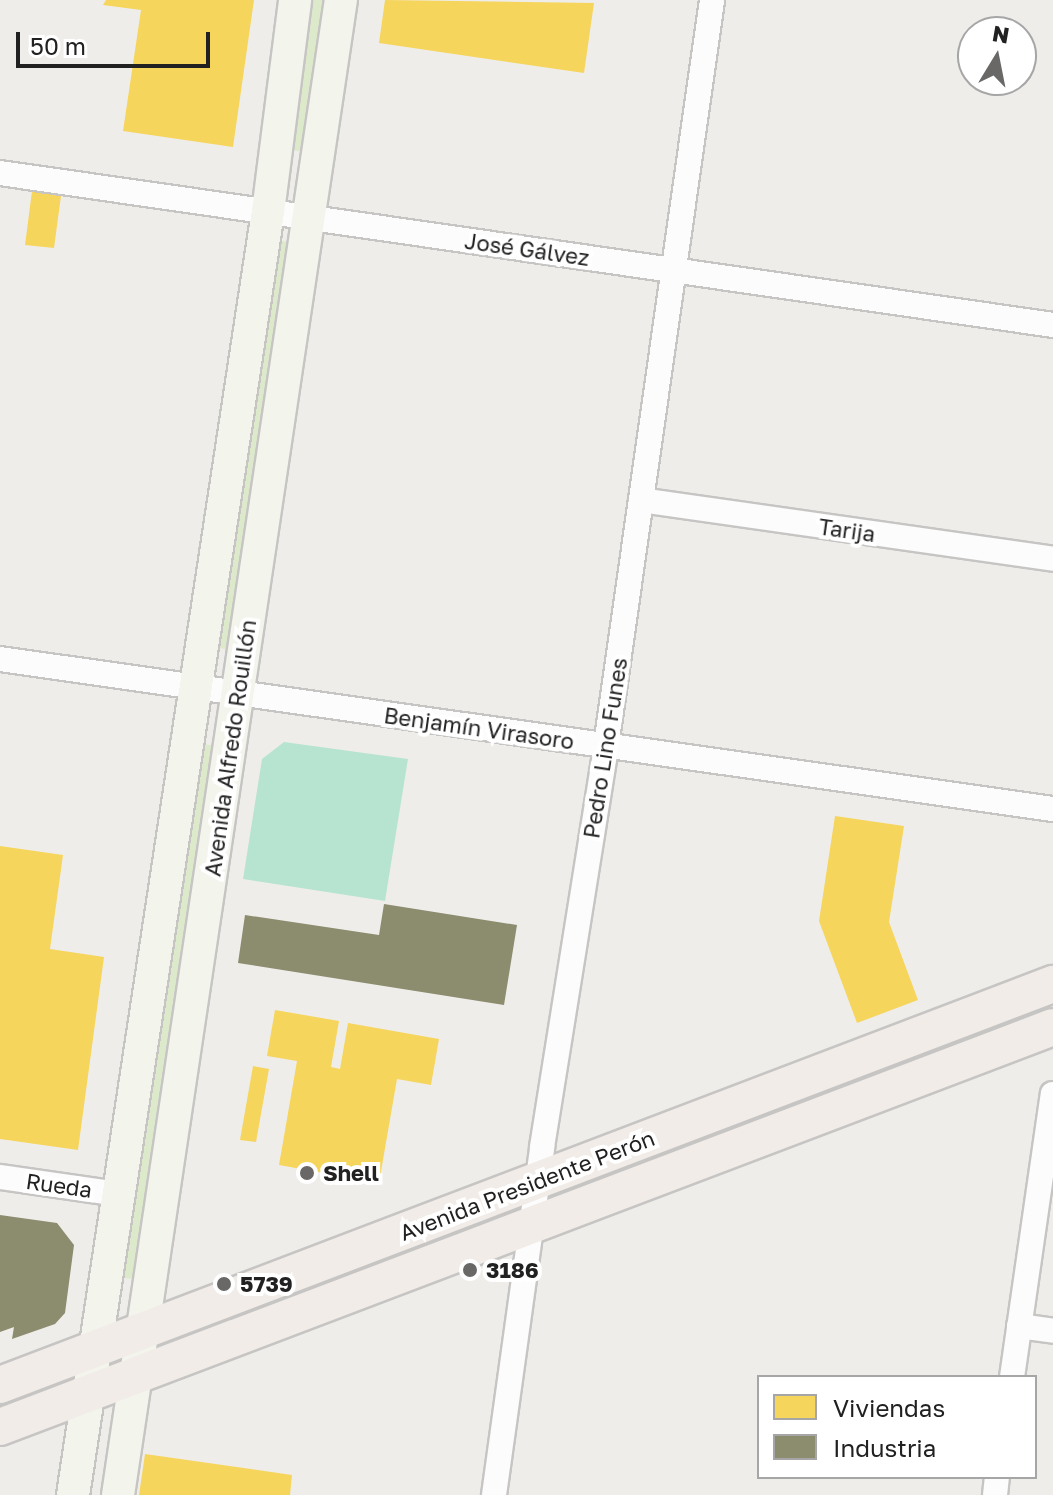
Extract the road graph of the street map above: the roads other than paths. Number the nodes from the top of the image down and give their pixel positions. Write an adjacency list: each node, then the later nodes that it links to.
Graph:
1 (295, 0): 5 (street, Avenida Alfredo Rouillón)
2 (341, 0): 6 (street, Avenida Alfredo Rouillón)
3 (712, 0): 7 (street, Pedro Lino Funes)
4 (0, 173): 5 (street, José Gálvez)
5 (268, 212): 6 (street, José Gálvez); 12 (street, Avenida Alfredo Rouillón)
6 (309, 217): 7 (street, José Gálvez); 13 (street, Avenida Alfredo Rouillón)
7 (673, 270): 8 (street, José Gálvez); 9 (street, Pedro Lino Funes)
8 (1053, 325)
9 (641, 500): 10 (street, Tarija); 14 (street, Pedro Lino Funes)
10 (1053, 559)
11 (0, 659): 12 (street, Benjamín Virasoro)
12 (196, 687): 13 (street, Benjamín Virasoro); 21 (street, Avenida Alfredo Rouillón)
13 (238, 693): 14 (street, Benjamín Virasoro); 24 (street, Avenida Alfredo Rouillón)
14 (606, 746): 15 (street, Benjamín Virasoro); 20 (street, Pedro Lino Funes)
15 (1053, 809)
16 (1053, 984): 20 (main road, Avenida Presidente Perón)
17 (1053, 1027): 22 (main road, Avenida Presidente Perón)
18 (1053, 1094): 23 (street)
19 (0, 1177): 21 (street, Rueda)
20 (538, 1181): 22 (street, Pedro Lino Funes); 24 (main road, Avenida Presidente Perón)
21 (118, 1194): 26 (street, Avenida Alfredo Rouillón)
22 (531, 1226): 27 (main road, Avenida Presidente Perón); 34 (street, Pedro Lino Funes)
23 (1019, 1326): 25 (street); 28 (street)
24 (144, 1330): 26 (main road, Avenida Presidente Perón); 27 (street, Avenida Alfredo Rouillón)
25 (1053, 1331)
26 (94, 1350): 29 (main road, Avenida Presidente Perón); 30 (street, Avenida Alfredo Rouillón)
27 (137, 1373): 30 (main road, Avenida Presidente Perón); 33 (street, Avenida Alfredo Rouillón)
28 (1012, 1375)
29 (0, 1385)
30 (88, 1393): 31 (main road, Avenida Presidente Perón); 32 (street, Avenida Alfredo Rouillón)
31 (0, 1427)
32 (73, 1495)
33 (118, 1495)
34 (494, 1495)

